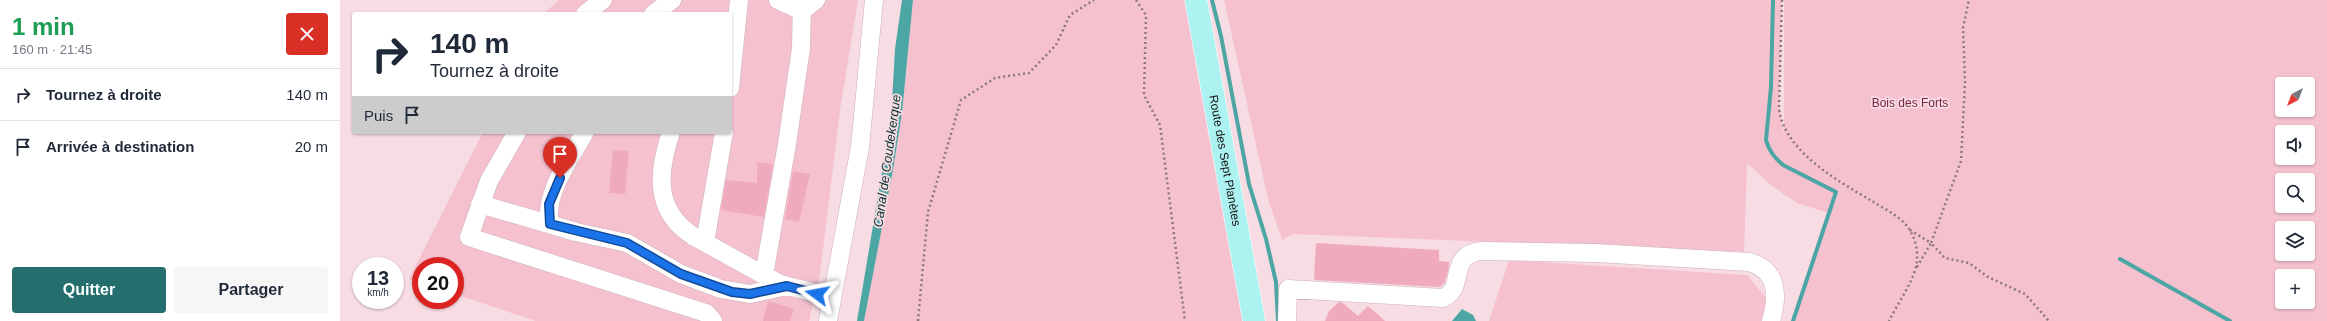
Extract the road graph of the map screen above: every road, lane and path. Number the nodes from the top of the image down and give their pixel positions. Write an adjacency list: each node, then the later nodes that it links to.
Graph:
1 (603, 0): 12 (street)
2 (672, 0): 13 (street); 14 (street)
3 (739, 0): 15 (street)
4 (778, 0): 11 (street)
5 (874, 0): 28 (street)
6 (1094, 0): 31 (path)
7 (1136, 0): 32 (path)
8 (1196, 0): 33 (main road, Route des Sept Planètes)
9 (1782, 0): 22 (path)
10 (1969, 0): 24 (path)
11 (806, 4): 26 (street)
12 (587, 12)
13 (656, 12)
14 (677, 12)
15 (732, 68)
16 (516, 134): 20 (street)
17 (584, 134): 21 (street)
18 (670, 134): 23 (street)
19 (724, 134): 23 (street)
20 (480, 204): 21 (street); 29 (street)
21 (550, 224): 27 (street)
22 (1910, 230): 24 (path); 25 (path)
23 (705, 242): 26 (street)
24 (1931, 243): 25 (path); 37 (path)
25 (1913, 272): 36 (path)
26 (764, 275): 27 (street)
27 (787, 286): 28 (street)
28 (832, 297): 30 (street)
29 (713, 321)
30 (828, 321)
31 (918, 321)
32 (1185, 321)
33 (1254, 321)
34 (1287, 321): 35 (street)
35 (1771, 321)
36 (1889, 321)
37 (2049, 321)

